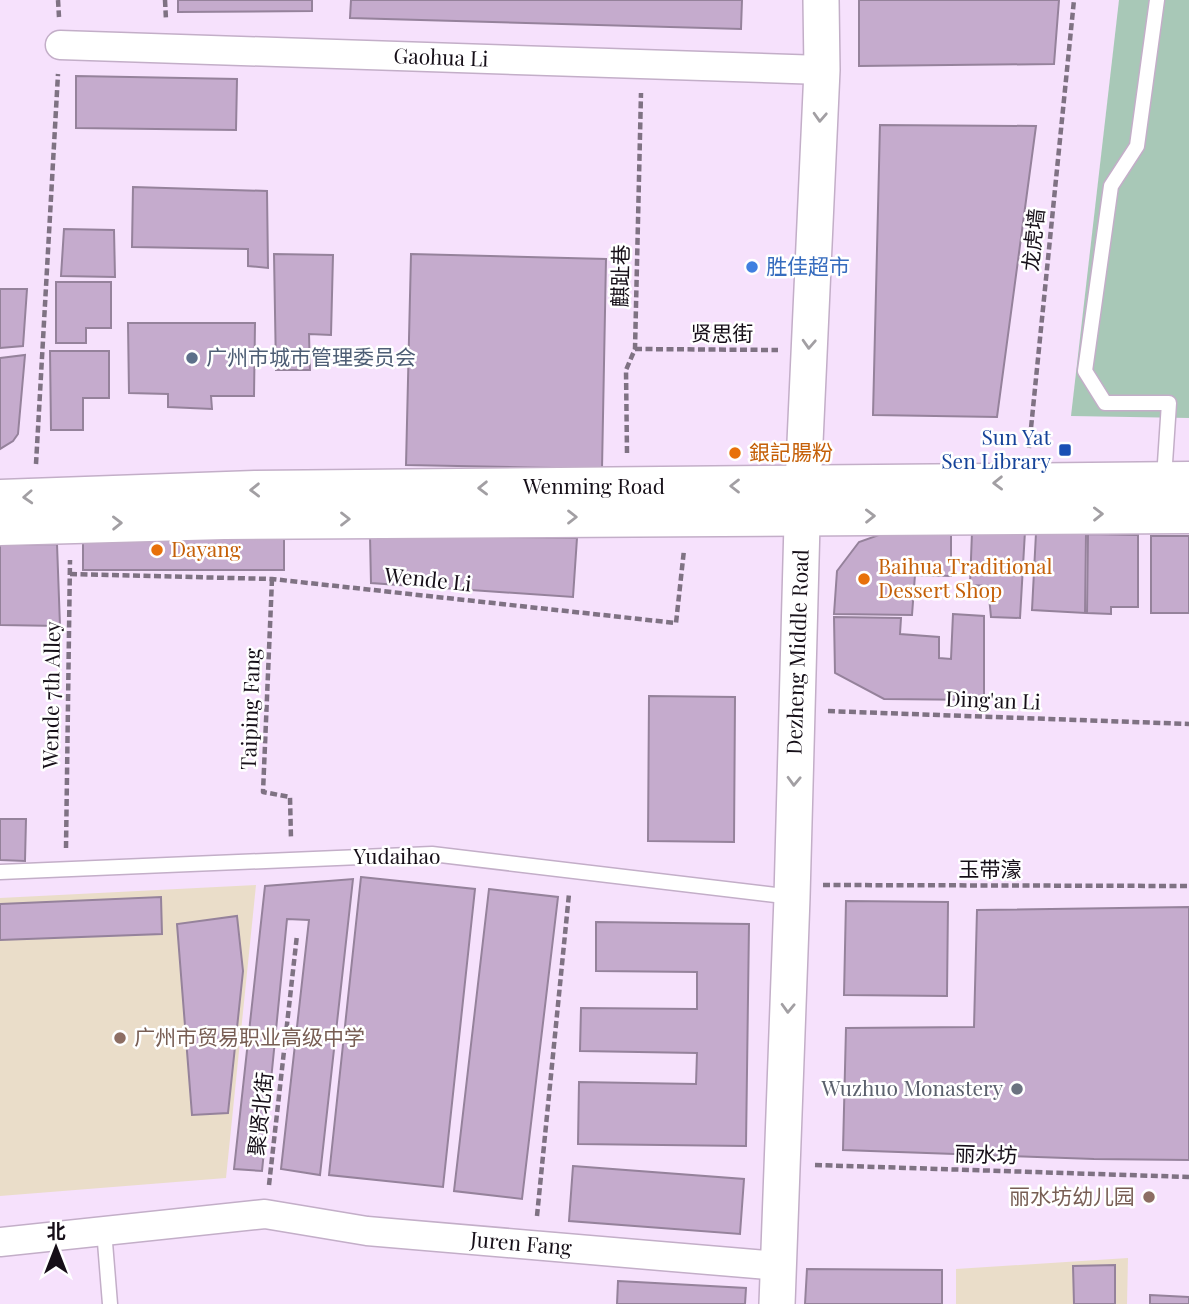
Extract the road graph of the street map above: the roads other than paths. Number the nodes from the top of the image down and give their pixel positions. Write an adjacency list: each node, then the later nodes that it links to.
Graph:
1 (821, 0): 4 (street, Dezheng Middle Road)
2 (1157, 0): 5 (lane)
3 (60, 46): 4 (street, Gaohua Li)
4 (822, 70): 7 (street, Dezheng Middle Road, one-way to 7)
5 (1172, 497): 7 (main road, Wenming Road, one-way to 5); 7 (main road, Wenming Road, one-way to 7)
6 (17, 498): 7 (main road, Wenming Road, one-way to 6)
7 (802, 501): 8 (main road, Wenming Road, one-way to 7); 10 (street, Dezheng Middle Road, one-way to 10)
8 (0, 526)
9 (0, 872): 10 (lane, Yudaihao)
10 (791, 891): 13 (street, Dezheng Middle Road, one-way to 13)
11 (104, 1230): 12 (street, Juren Fang); 13 (street, Juren Fang); 14 (lane)
12 (0, 1242)
13 (778, 1266): 15 (street, Dezheng Middle Road)
14 (110, 1304)
15 (777, 1304)

